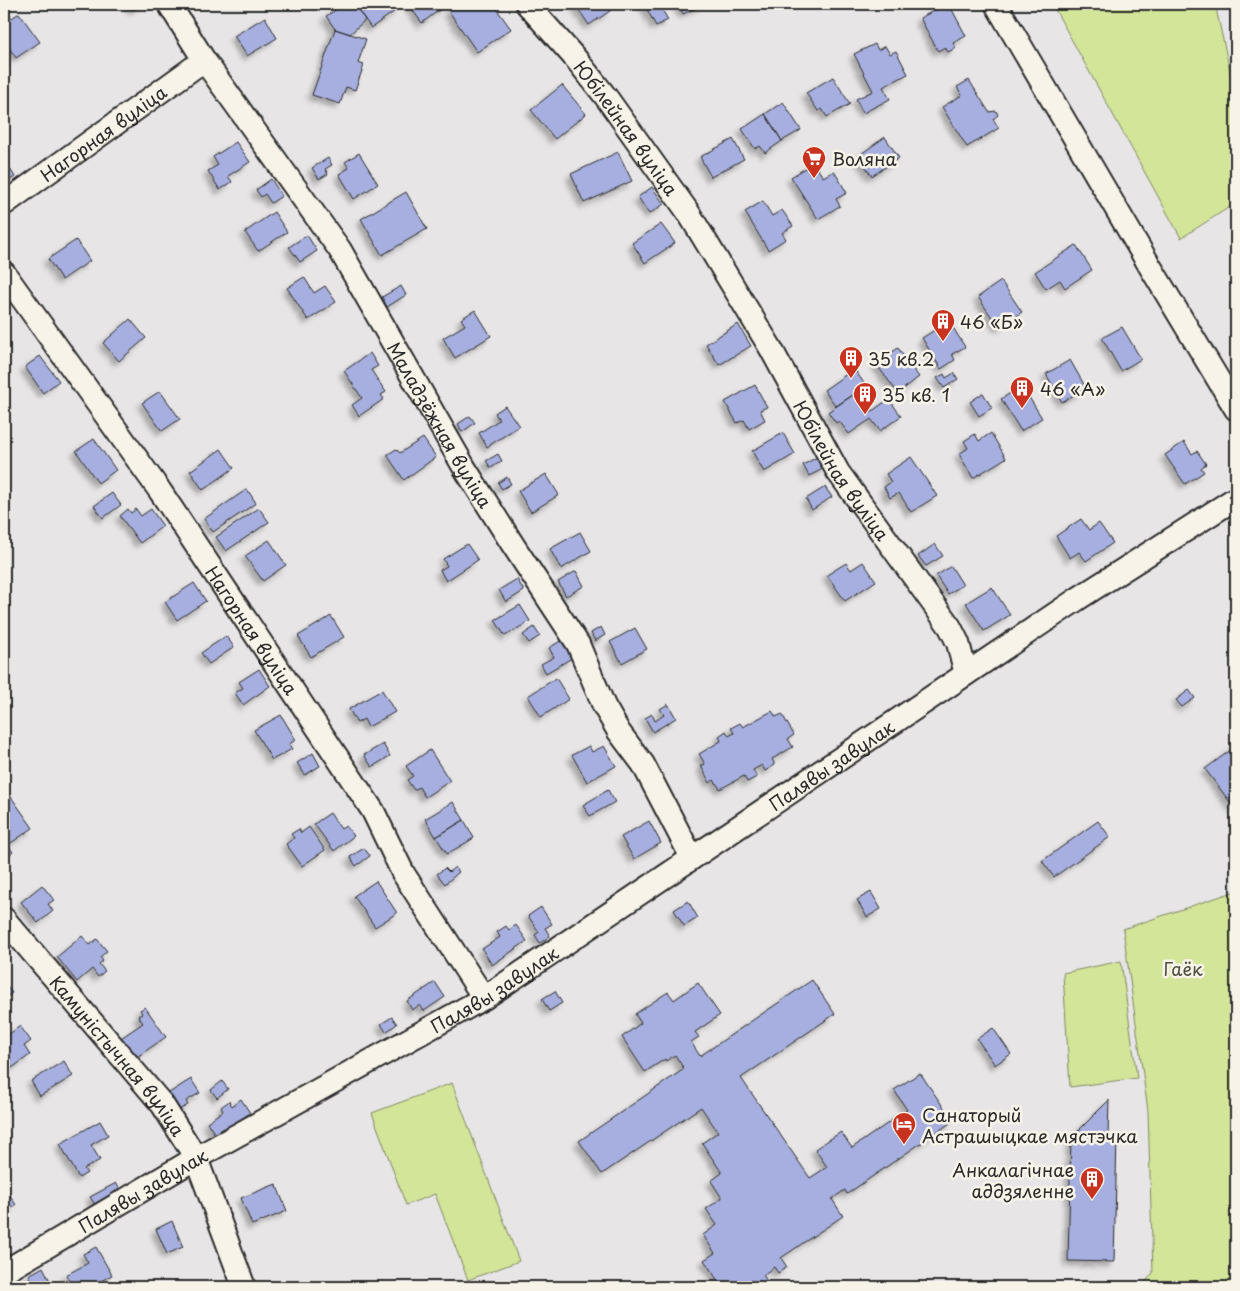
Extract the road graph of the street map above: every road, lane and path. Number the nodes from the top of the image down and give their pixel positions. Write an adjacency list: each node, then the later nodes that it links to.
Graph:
1 (169, 4): 4 (street, Маладзёжная вуліца)
2 (527, 4): 9 (street, Юбілейная вуліца)
3 (996, 4): 7 (street)
4 (204, 60): 5 (street, Нагорная вуліца); 10 (street, Маладзёжная вуліца)
5 (4, 204)
6 (4, 273): 12 (street, Нагорная вуліца)
7 (1236, 409)
8 (1236, 498): 9 (street)
9 (966, 674): 10 (street, Палявы завулак)
10 (692, 858): 12 (street, Палявы завулак)
11 (4, 920): 13 (street, Камуністычная вуліца)
12 (484, 998): 13 (street, Палявы завулак)
13 (196, 1158): 14 (street, Палявы завулак); 15 (street, Камуністычная вуліца)
14 (4, 1272)
15 (244, 1287)

